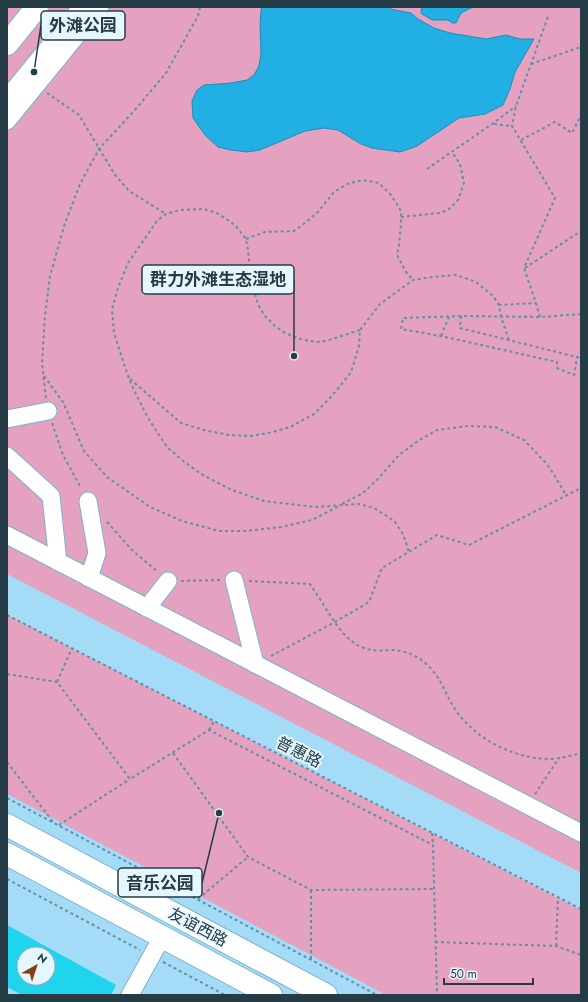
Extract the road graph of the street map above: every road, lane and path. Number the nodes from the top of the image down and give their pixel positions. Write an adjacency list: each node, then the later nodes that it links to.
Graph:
1 (37, 7): 6 (main road)
2 (85, 7): 10 (main road)
3 (100, 7): 9 (street)
4 (200, 7): 17 (path)
5 (549, 14): 8 (path)
6 (7, 44)
7 (581, 47): 8 (path)
8 (531, 64): 11 (path)
9 (36, 86): 13 (street); 17 (path)
10 (7, 102)
11 (516, 106): 14 (path); 15 (path)
12 (581, 115): 16 (path)
13 (7, 121)
14 (492, 124): 15 (path); 18 (path)
15 (512, 126): 16 (path)
16 (521, 140): 25 (path)
17 (99, 149): 20 (path); 39 (path)
18 (452, 152): 19 (path); 21 (path)
19 (427, 169)
20 (166, 214): 24 (path); 40 (path)
21 (401, 217): 24 (path); 26 (path)
22 (580, 232): 23 (path); 25 (path)
23 (581, 235)
24 (246, 239): 34 (path)
25 (524, 268): 27 (path)
26 (413, 280): 28 (path); 34 (path)
27 (536, 304): 28 (path); 33 (path)
28 (499, 305): 32 (path)
29 (581, 314): 33 (path)
30 (461, 316): 31 (path); 32 (path); 36 (path)
31 (448, 317): 35 (path); 35 (path)
32 (501, 317): 33 (path); 36 (path)
33 (540, 317)
34 (360, 330): 40 (path)
35 (441, 336): 37 (path)
36 (509, 340): 37 (path)
37 (577, 357): 38 (path)
38 (581, 358)
39 (44, 375): 41 (path); 47 (path)
40 (129, 379): 47 (path)
41 (48, 411): 42 (street); 46 (path)
42 (7, 419)
43 (7, 456): 50 (street)
44 (581, 488): 45 (path)
45 (566, 495): 47 (path); 49 (path)
46 (88, 501): 51 (street); 53 (path)
47 (341, 505): 49 (path)
48 (7, 535): 50 (street)
49 (409, 552): 56 (path)
50 (58, 562): 51 (street)
51 (89, 578): 54 (street)
52 (234, 580): 53 (path); 56 (path); 58 (street)
53 (168, 581): 54 (street)
54 (147, 608): 58 (street)
55 (7, 615): 57 (path, 普惠路)
56 (335, 622): 58 (path); 65 (path)
57 (72, 648): 60 (path); 61 (path, 普惠路)
58 (255, 664): 69 (street)
59 (7, 674): 60 (path)
60 (57, 682): 67 (path)
61 (214, 721): 62 (path); 73 (path, 普惠路)
62 (209, 730): 63 (path); 75 (path)
63 (173, 752): 67 (path); 77 (path)
64 (581, 753): 65 (path)
65 (559, 758): 69 (path)
66 (7, 762): 70 (path)
67 (130, 779): 72 (path)
68 (7, 798): 70 (path)
69 (527, 805): 74 (street)
70 (53, 822): 72 (path)
71 (7, 825): 93 (main road, 友谊西路)
72 (59, 825): 82 (path)
73 (432, 833): 75 (path); 81 (path, 普惠路)
74 (581, 833)
75 (433, 845): 79 (path)
76 (7, 854): 84 (main road, 友谊西路)
77 (248, 858): 80 (path); 82 (path)
78 (7, 879): 88 (path)
79 (434, 889): 80 (path); 85 (path)
80 (311, 890): 89 (path)
81 (558, 897): 83 (path, 普惠路); 86 (path)
82 (198, 899): 89 (path)
83 (581, 909)
84 (162, 937): 88 (street); 92 (main road, 友谊西路)
85 (435, 942): 86 (path); 95 (path)
86 (556, 946): 87 (path)
87 (581, 955)
88 (152, 956): 90 (street); 91 (path)
89 (311, 960): 94 (path)
90 (130, 995)
91 (225, 995)
92 (271, 995)
93 (326, 995)
94 (377, 995)
95 (436, 995)

